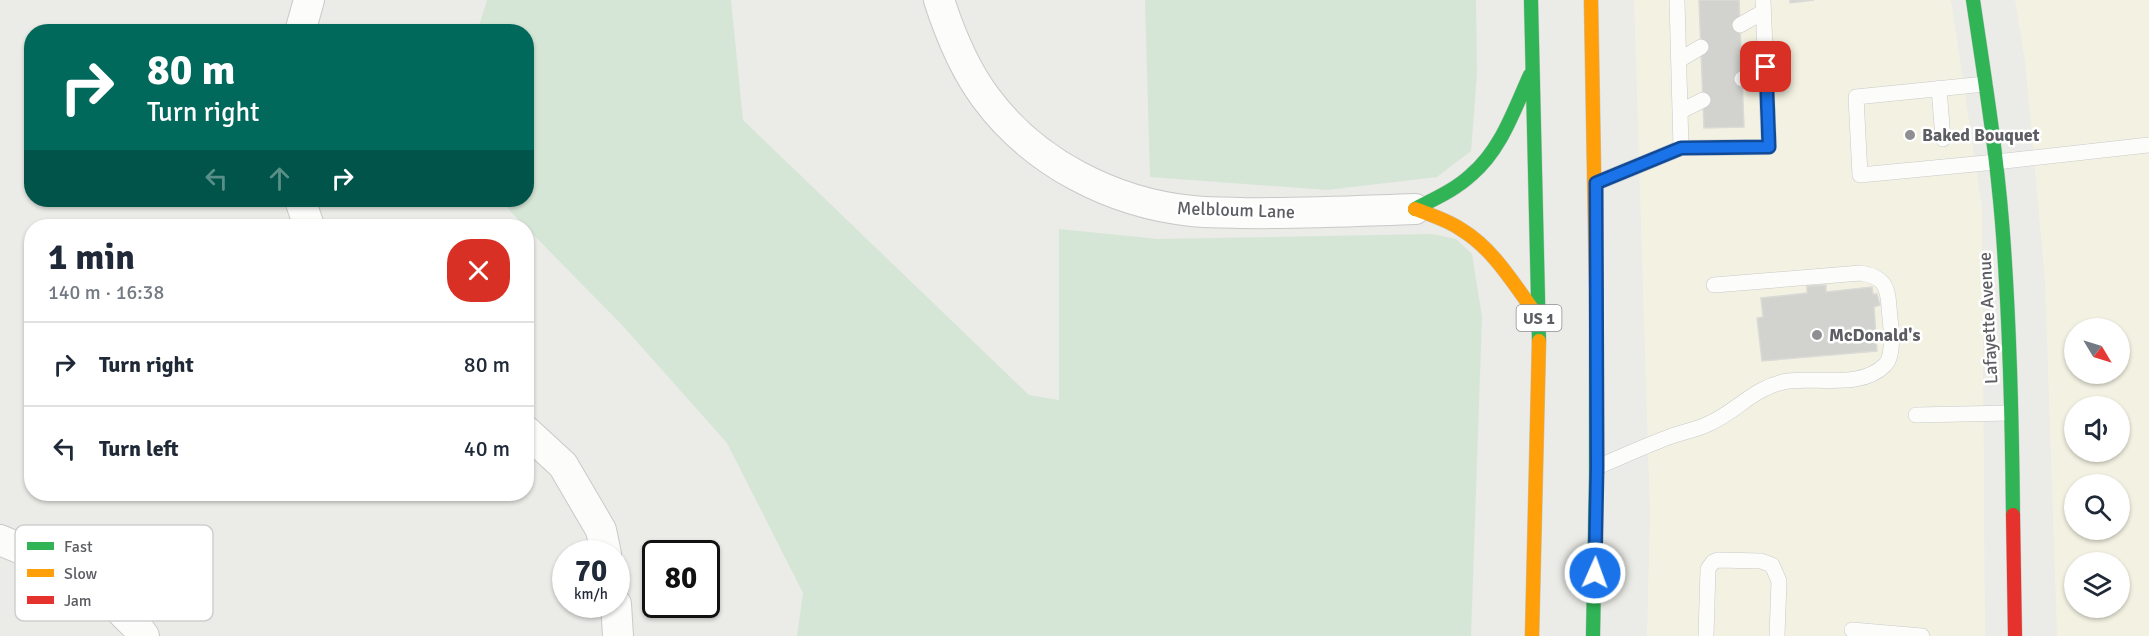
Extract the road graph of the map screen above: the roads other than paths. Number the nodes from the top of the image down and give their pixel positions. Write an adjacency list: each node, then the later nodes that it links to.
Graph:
1 (309, 0): 8 (street)
2 (939, 0): 24 (street, Melbloum Lane)
3 (1531, 0): 13 (main road, US 1)
4 (1591, 0): 23 (main road)
5 (1677, 0): 11 (lane)
6 (1973, 0): 15 (main road, Lafayette Avenue)
7 (1763, 6): 9 (lane); 12 (lane)
8 (302, 24)
9 (1740, 25)
10 (1701, 47): 11 (lane)
11 (1679, 60): 18 (lane)
12 (1766, 67): 14 (lane); 21 (lane)
13 (1532, 70): 24 (main road); 26 (main road, US 1)
14 (1742, 79)
15 (1985, 84): 16 (lane); 22 (main road, Lafayette Avenue)
16 (1939, 88): 19 (lane); 22 (lane)
17 (1703, 100): 18 (lane)
18 (1681, 111): 21 (lane)
19 (1943, 139)
20 (2149, 146): 22 (lane)
21 (1681, 148): 23 (lane)
22 (1996, 162): 27 (main road, Lafayette Avenue)
23 (1596, 183): 30 (main road)
24 (1415, 209): 26 (main road)
25 (1714, 285): 30 (lane)
26 (1539, 318): 39 (main road, US 1)
27 (2010, 413): 28 (lane); 44 (main road, Lafayette Avenue)
28 (1916, 415)
29 (534, 438): 32 (street)
30 (1597, 467): 40 (main road)
31 (0, 540): 33 (street)
32 (603, 540)
33 (15, 546)
34 (617, 618): 38 (street)
35 (131, 621): 37 (street)
36 (1852, 630): 43 (lane)
37 (144, 636)
38 (618, 636)
39 (1532, 636)
40 (1593, 636)
41 (1706, 636): 42 (lane)
42 (1777, 636)
43 (1922, 636)
44 (2015, 636)

